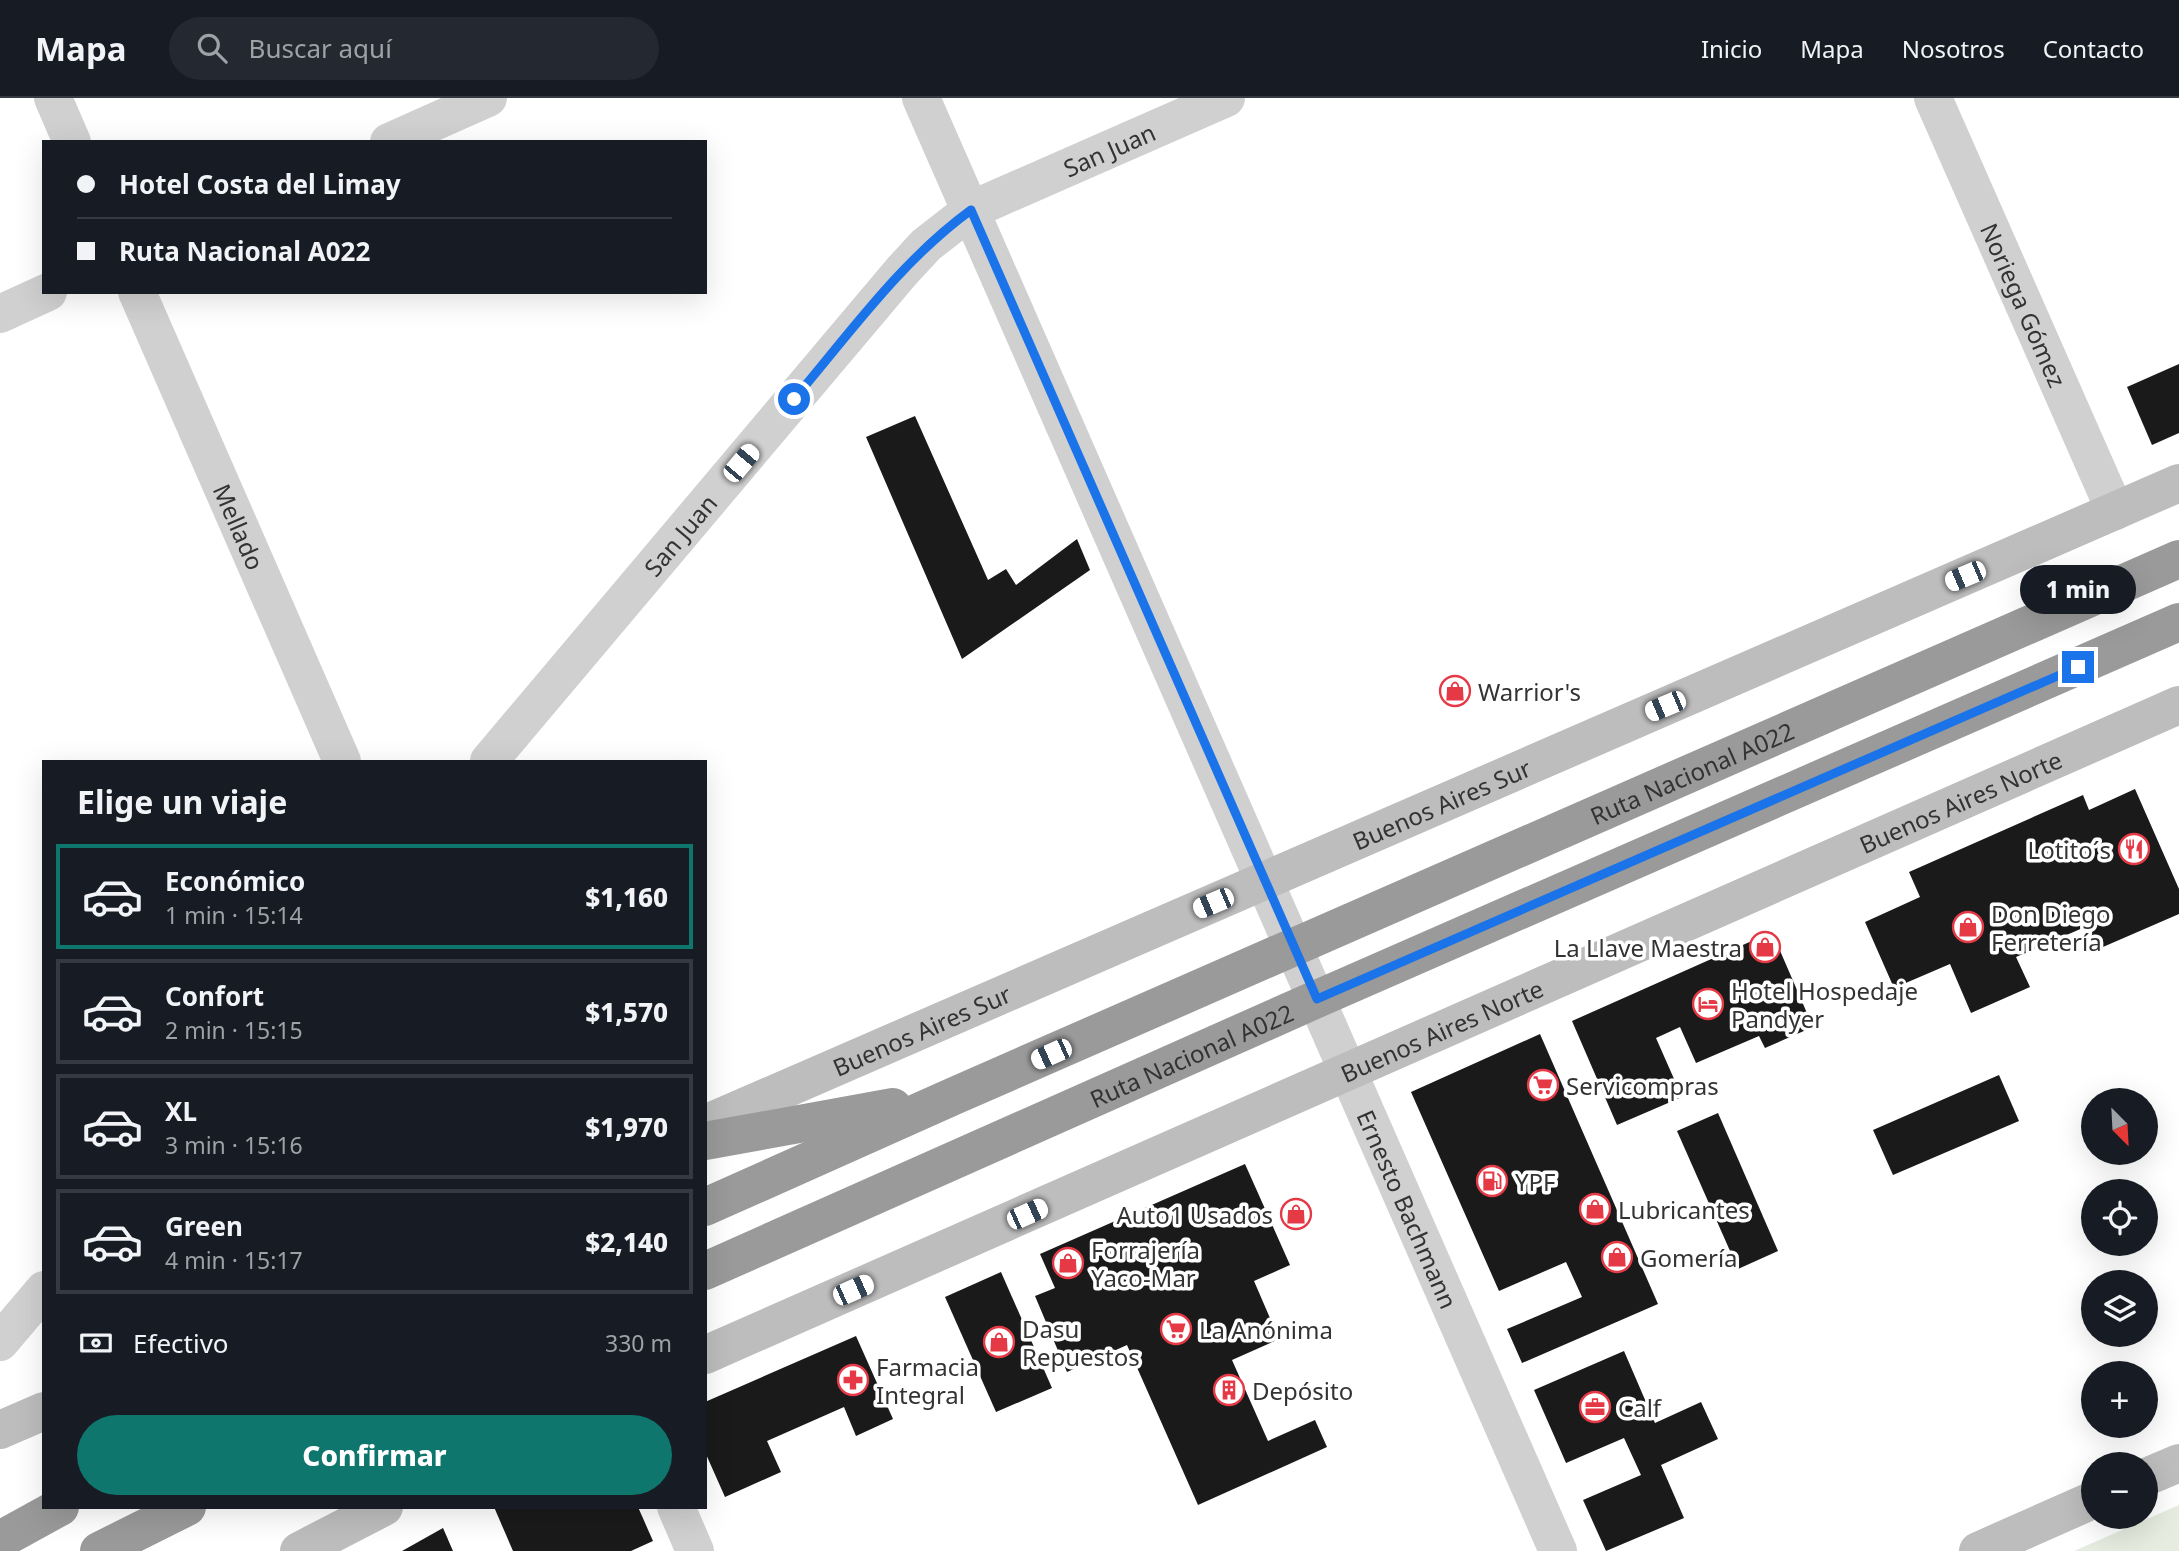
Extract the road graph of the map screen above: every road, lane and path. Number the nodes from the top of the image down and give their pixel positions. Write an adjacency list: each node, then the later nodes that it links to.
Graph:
1 (52, 98): 6 (street)
2 (488, 98): 7 (street)
3 (922, 98): 8 (street, Ernesto Bachmann)
4 (1226, 98): 8 (street, San Juan)
5 (1933, 98): 13 (street, Noriega Gómez)
6 (71, 140)
7 (394, 140)
8 (971, 210): 18 (street, San Juan); 19 (street, Ernesto Bachmann)
9 (44, 294): 11 (street)
10 (138, 294): 17 (street, Mellado)
11 (0, 314)
12 (2179, 482): 13 (main road, Buenos Aires Sur)
13 (2115, 510): 19 (main road, Buenos Aires Sur)
14 (2179, 559): 20 (highway, Ruta Nacional A022)
15 (2179, 622): 21 (highway, Ruta Nacional A022)
16 (2179, 705): 22 (main road, Buenos Aires Norte)
17 (342, 760)
18 (490, 760)
19 (1264, 881): 20 (street, Ernesto Bachmann); 24 (main road, Buenos Aires Sur)
20 (1294, 947): 21 (street, Ernesto Bachmann); 23 (highway, Ruta Nacional A022)
21 (1317, 999): 22 (street, Ernesto Bachmann); 27 (highway, Ruta Nacional A022)
22 (1348, 1072): 30 (main road, Buenos Aires Norte); 44 (street, Ernesto Bachmann)
23 (954, 1096): 25 (highway); 26 (highway, Ruta Nacional A022)
24 (707, 1123)
25 (707, 1141)
26 (707, 1206)
27 (707, 1270)
28 (42, 1292): 29 (street)
29 (0, 1342)
30 (707, 1354)
31 (42, 1413): 32 (main road)
32 (0, 1430)
33 (2179, 1463): 34 (main road)
34 (2158, 1472)
35 (2081, 1505): 45 (main road)
36 (56, 1509): 40 (highway)
37 (183, 1509): 41 (highway)
38 (380, 1509): 42 (main road)
39 (677, 1509): 43 (street)
40 (0, 1540)
41 (99, 1551)
42 (299, 1551)
43 (695, 1551)
44 (1558, 1551)
45 (1978, 1551)

